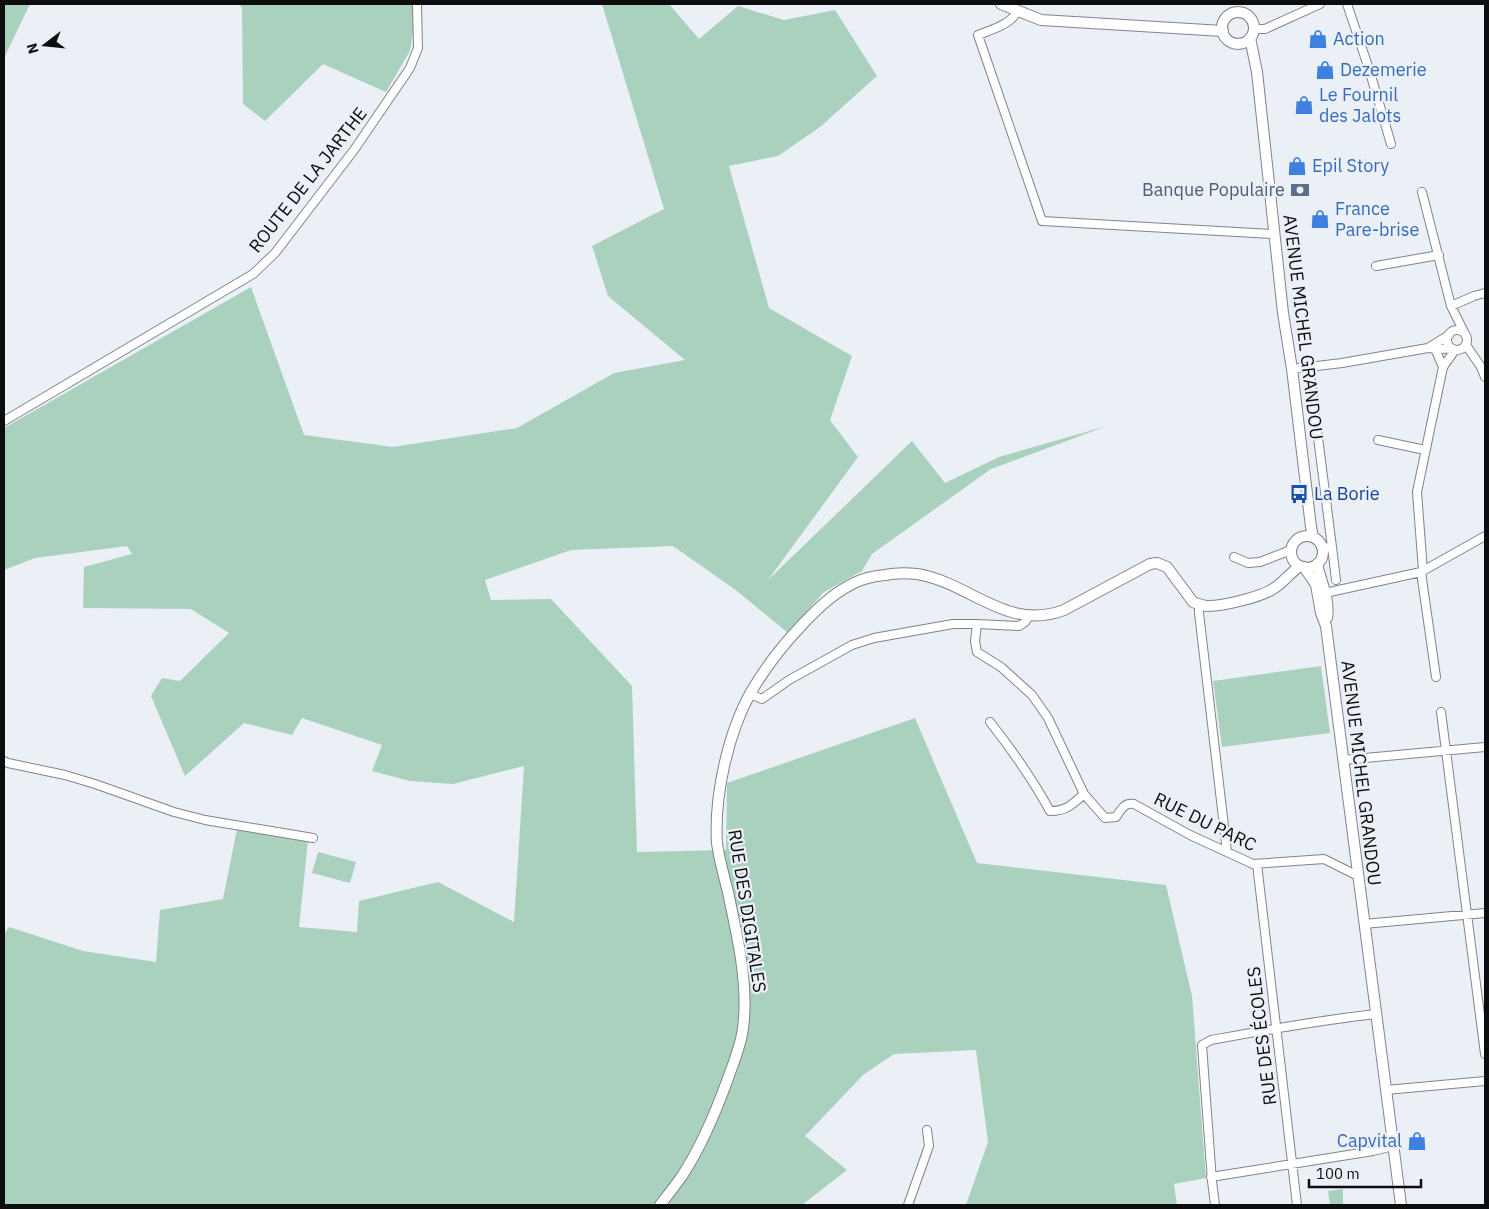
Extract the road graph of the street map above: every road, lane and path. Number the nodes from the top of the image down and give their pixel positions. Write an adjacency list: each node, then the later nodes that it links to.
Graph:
1 (417, 4): 30 (street, ROUTE DE LA JARTHE)
2 (1001, 4): 7 (main road)
3 (1246, 4): 8 (main road)
4 (1320, 4): 10 (street)
5 (1347, 4): 13 (street)
6 (1236, 8): 8 (main road); 9 (main road)
7 (1018, 11): 9 (main road); 15 (street)
8 (1247, 15): 10 (main road)
9 (1222, 31): 11 (main road)
10 (1252, 34): 11 (main road); 12 (main road, AVENUE MICHEL GRANDOU)
11 (1237, 44): 12 (main road, AVENUE MICHEL GRANDOU)
12 (1257, 72): 15 (main road, AVENUE MICHEL GRANDOU)
13 (1391, 144)
14 (1422, 192): 16 (street)
15 (1274, 234): 28 (main road, AVENUE MICHEL GRANDOU)
16 (1438, 255): 17 (street); 19 (street)
17 (1376, 266)
18 (1485, 293): 19 (street)
19 (1451, 306): 20 (street); 21 (street)
20 (1452, 333): 21 (street); 23 (street); 24 (street)
21 (1465, 334): 22 (street)
22 (1466, 345): 24 (street); 25 (street)
23 (1432, 348): 24 (street); 26 (street); 27 (street)
24 (1454, 350): 27 (street)
25 (1483, 366): 29 (street)
26 (1309, 367): 28 (street); 37 (street)
27 (1443, 367): 32 (street)
28 (1292, 368): 33 (main road, AVENUE MICHEL GRANDOU)
29 (1485, 377)
30 (4, 421)
31 (1378, 440): 32 (street)
32 (1425, 450): 41 (street)
33 (1307, 497): 34 (main road, AVENUE MICHEL GRANDOU); 36 (main road, AVENUE MICHEL GRANDOU)
34 (1302, 536): 36 (main road); 39 (main road)
35 (1485, 536): 41 (street)
36 (1313, 537): 37 (main road)
37 (1327, 547): 40 (main road); 43 (street)
38 (1234, 557): 39 (street)
39 (1297, 561): 40 (main road); 42 (main road, AVENUE MICHEL GRANDOU); 47 (main road)
40 (1318, 564): 44 (main road, AVENUE MICHEL GRANDOU)
41 (1422, 571): 45 (street); 51 (street)
42 (1310, 577): 46 (street); 50 (main road, AVENUE MICHEL GRANDOU)
43 (1336, 580)
44 (1323, 581): 45 (street); 46 (main road, AVENUE MICHEL GRANDOU)
45 (1340, 590): 46 (street)
46 (1325, 593): 50 (main road, AVENUE MICHEL GRANDOU)
47 (1199, 605): 48 (main road, RUE DES DIGITALES); 61 (street)
48 (1028, 616): 49 (street); 52 (main road, RUE DES DIGITALES)
49 (977, 624): 52 (street); 59 (street)
50 (1326, 626): 57 (main road, AVENUE MICHEL GRANDOU)
51 (1436, 677)
52 (750, 694): 76 (main road, RUE DES DIGITALES)
53 (1442, 712): 56 (street)
54 (990, 722): 59 (street)
55 (1485, 747): 56 (street)
56 (1446, 751): 57 (street); 65 (street)
57 (1343, 760): 63 (main road, AVENUE MICHEL GRANDOU)
58 (4, 761): 60 (street)
59 (1084, 794): 61 (street, RUE DU PARC)
60 (313, 838)
61 (1227, 852): 62 (street, RUE DU PARC)
62 (1257, 864): 63 (street, RUE DU PARC); 68 (street, RUE DES ÉCOLES)
63 (1358, 876): 66 (main road, AVENUE MICHEL GRANDOU)
64 (1485, 913): 65 (street)
65 (1467, 915): 66 (street); 69 (street)
66 (1364, 924): 67 (main road, AVENUE MICHEL GRANDOU)
67 (1376, 1014): 68 (street); 71 (main road, AVENUE MICHEL GRANDOU)
68 (1276, 1028): 74 (street, RUE DES ÉCOLES); 75 (street)
69 (1485, 1054)
70 (1485, 1081): 71 (street)
71 (1386, 1090): 73 (main road, AVENUE MICHEL GRANDOU)
72 (927, 1130): 77 (street)
73 (1393, 1146): 74 (street); 80 (main road, AVENUE MICHEL GRANDOU)
74 (1292, 1164): 75 (street); 79 (street, RUE DES ÉCOLES)
75 (1211, 1177): 78 (street)
76 (660, 1205)
77 (908, 1205)
78 (1215, 1205)
79 (1297, 1205)
80 (1400, 1205)

